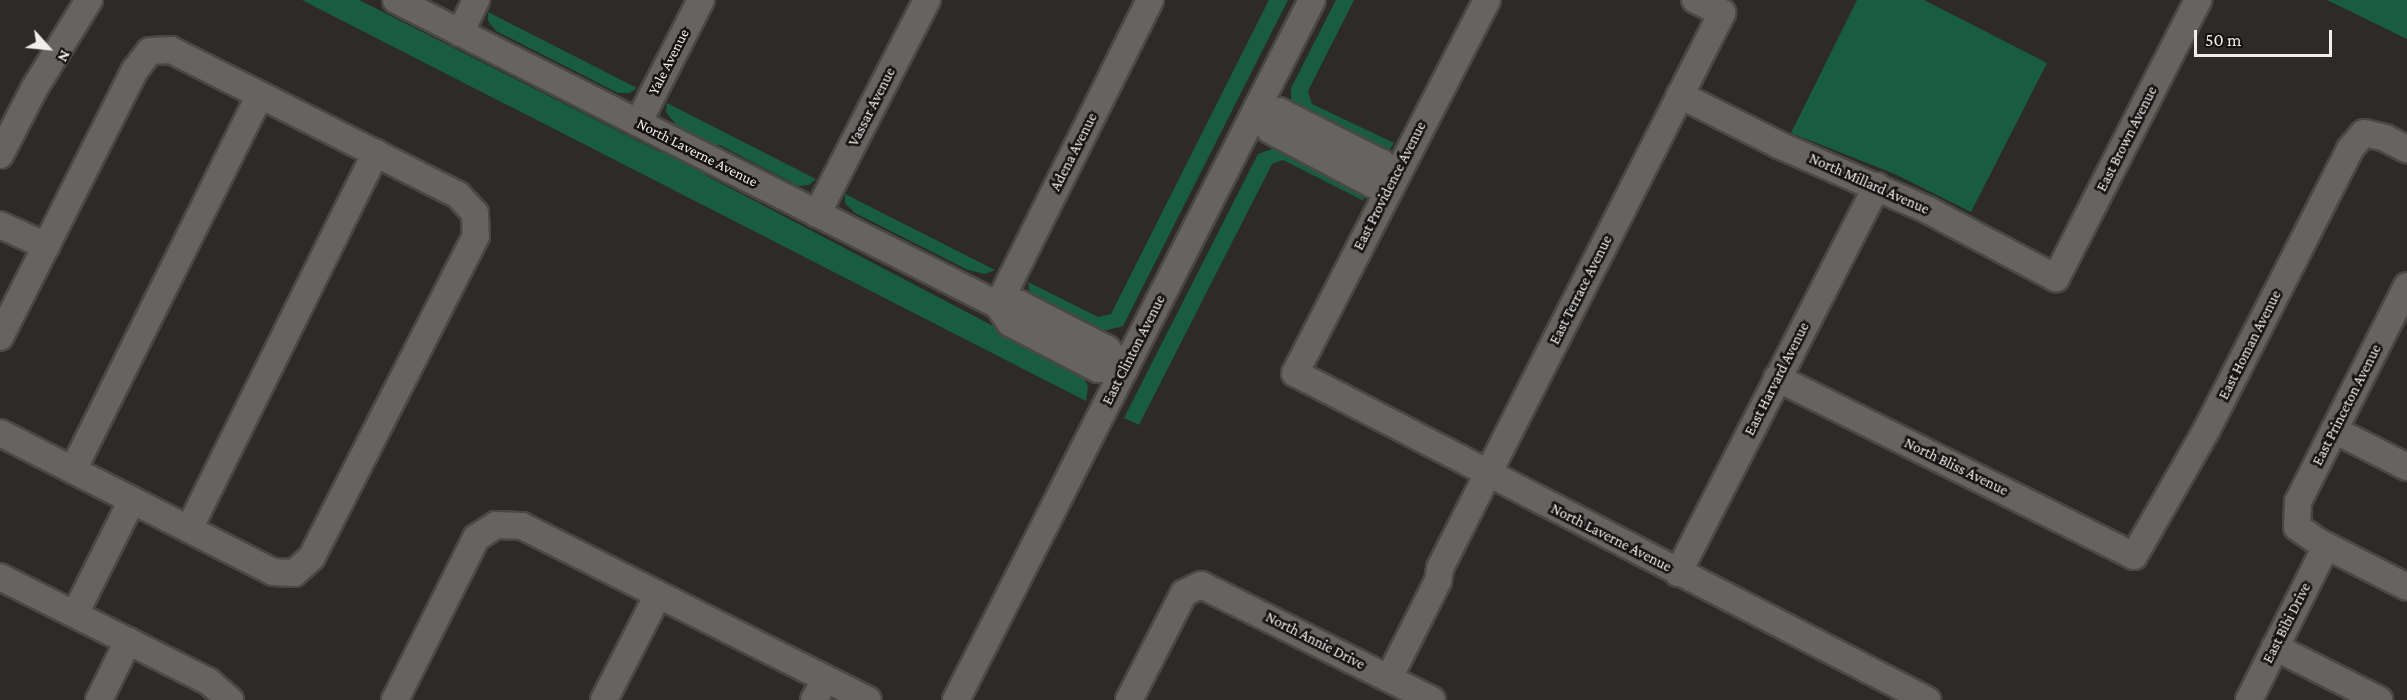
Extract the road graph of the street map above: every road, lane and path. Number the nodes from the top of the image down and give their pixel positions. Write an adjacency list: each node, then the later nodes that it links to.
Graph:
1 (89, 0): 18 (street)
2 (396, 0): 11 (street, North Laverne Avenue)
3 (476, 0): 11 (street)
4 (700, 0): 15 (street, Yale Avenue)
5 (927, 0): 21 (street, Vassar Avenue)
6 (1150, 0): 26 (street, Adena Avenue)
7 (1312, 0): 14 (street, East Clinton Avenue)
8 (1487, 0): 19 (street, East Providence Avenue)
9 (1695, 0): 13 (street, East Terrace Avenue)
10 (2198, 0): 24 (street, East Brown Avenue)
11 (460, 33): 15 (street, North Laverne Avenue)
12 (260, 95): 17 (street); 23 (street); 34 (street)
13 (1680, 95): 20 (street, North Millard Avenue); 35 (street, East Terrace Avenue)
14 (1256, 112): 19 (street); 28 (street, East Clinton Avenue)
15 (638, 123): 21 (street, North Laverne Avenue)
16 (2407, 149): 39 (street, East Homan Avenue)
17 (376, 153): 37 (street); 37 (street)
18 (0, 154)
19 (1392, 182): 29 (street, East Providence Avenue)
20 (1877, 186): 24 (street, North Millard Avenue); 30 (street, East Harvard Avenue)
21 (817, 214): 26 (street, North Laverne Avenue)
22 (0, 225): 23 (street)
23 (46, 246): 27 (street)
24 (2056, 278)
25 (2407, 286): 31 (street, East Princeton Avenue)
26 (998, 305): 28 (street)
27 (0, 337)
28 (1124, 370): 54 (street, East Clinton Avenue)
29 (1294, 374): 35 (street, North Laverne Avenue)
30 (1777, 378): 39 (street, North Bliss Avenue); 40 (street, East Harvard Avenue)
31 (2334, 430): 33 (street); 38 (street, East Princeton Avenue)
32 (0, 433): 34 (street)
33 (2407, 468)
34 (73, 470): 36 (street)
35 (1487, 474): 40 (street, North Laverne Avenue); 47 (street, East Terrace Avenue)
36 (132, 500): 37 (street); 44 (street)
37 (189, 530)
38 (2326, 546): 42 (street); 46 (street, East Bibi Drive)
39 (2134, 556)
40 (1678, 573): 57 (street, North Laverne Avenue)
41 (3, 585): 44 (street)
42 (2407, 587)
43 (658, 595): 48 (street); 51 (street); 52 (street)
44 (75, 614): 45 (street)
45 (128, 641): 49 (street); 50 (street)
46 (2275, 647): 58 (street, East Bibi Drive); 59 (street)
47 (1389, 678): 55 (street, North Annie Drive); 56 (street, North Annie Drive)
48 (819, 690): 53 (street)
49 (99, 700)
50 (230, 700)
51 (395, 700)
52 (604, 700)
53 (868, 700)
54 (956, 700)
55 (1129, 700)
56 (1432, 700)
57 (1927, 700)
58 (2248, 700)
59 (2379, 700)

